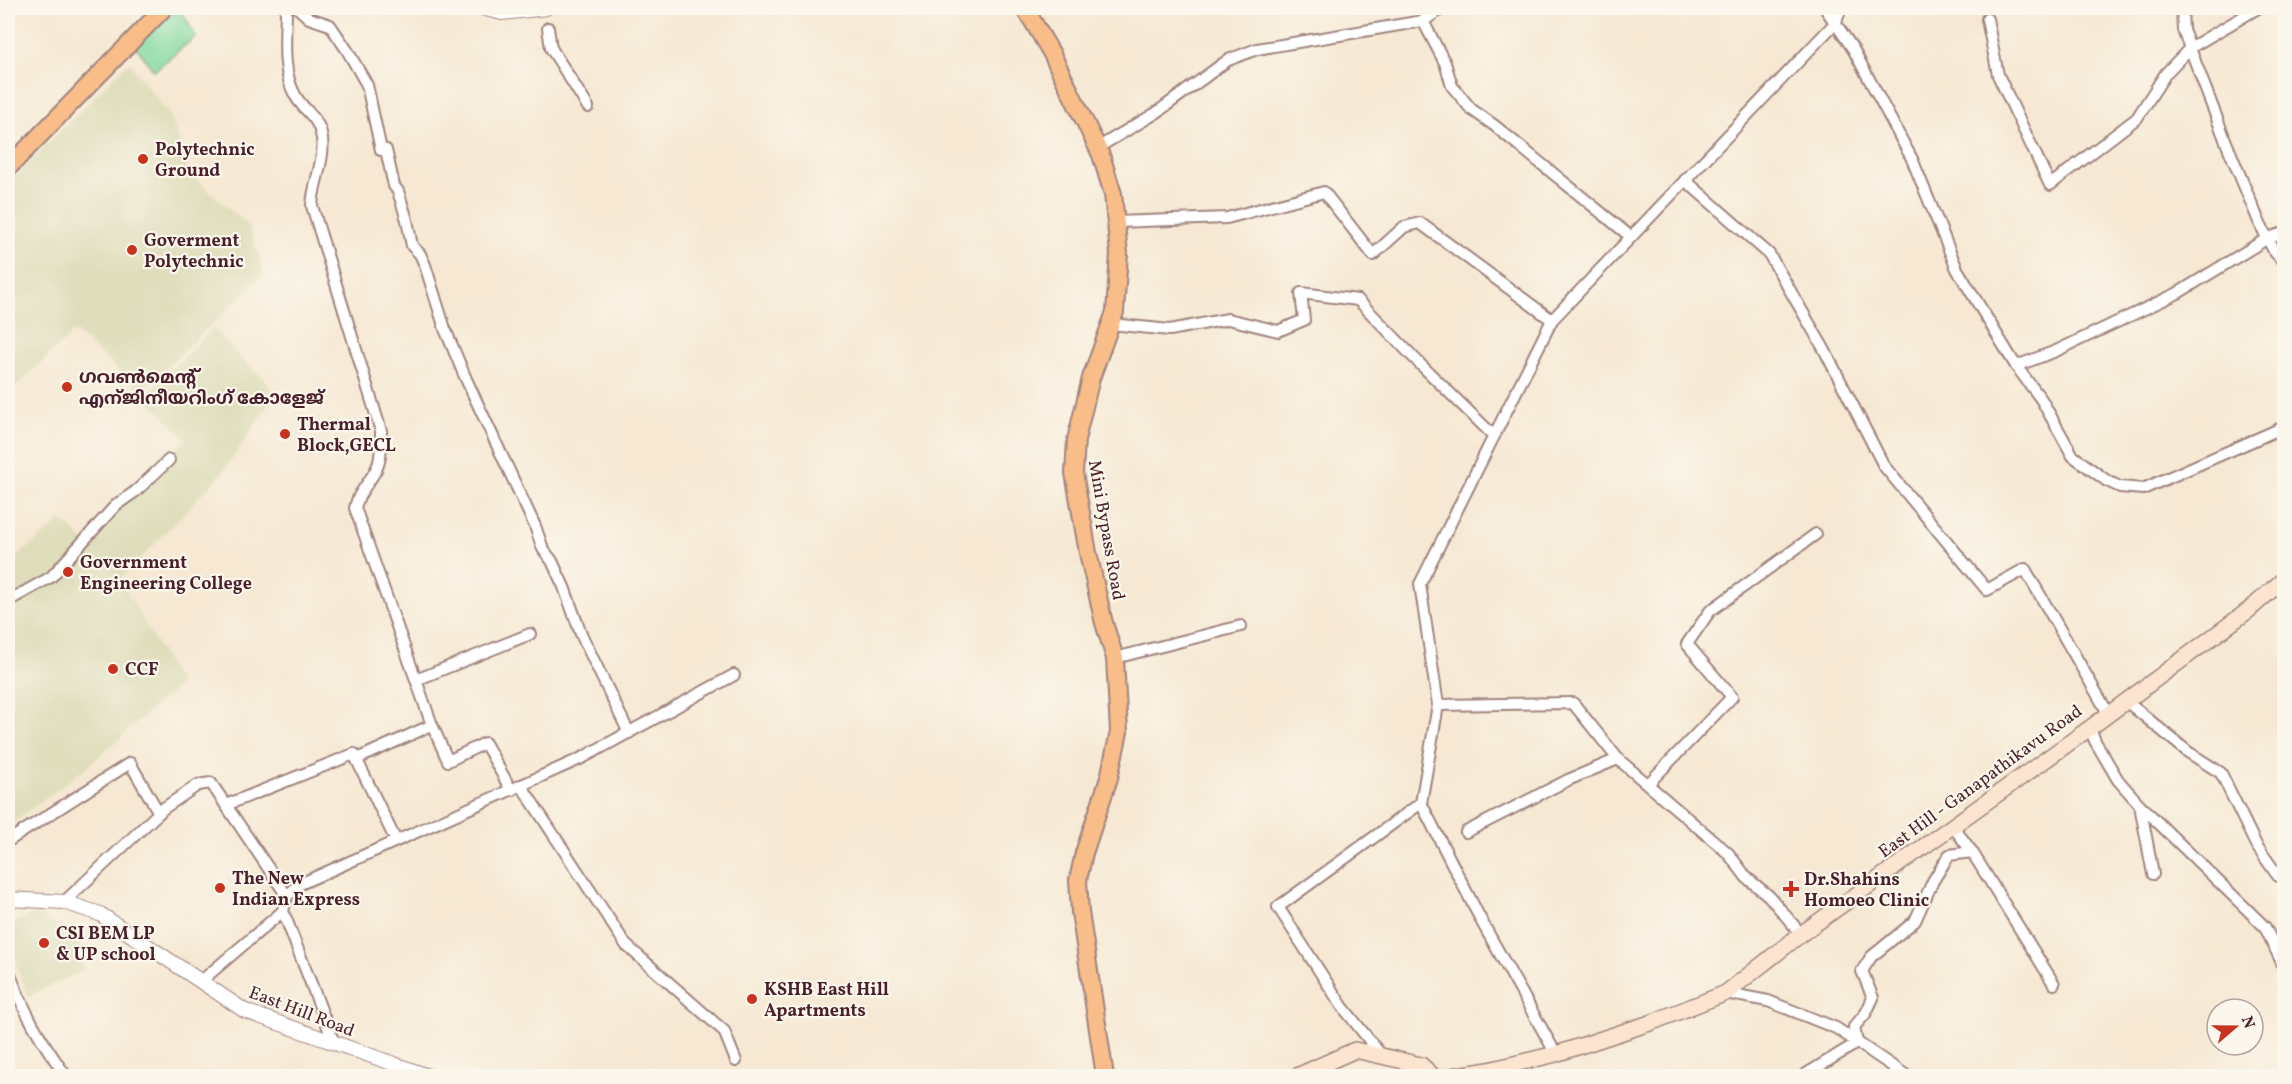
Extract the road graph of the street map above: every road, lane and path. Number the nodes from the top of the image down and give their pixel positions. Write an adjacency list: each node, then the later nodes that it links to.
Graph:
1 (164, 8): 19 (main road)
2 (286, 8): 39 (street)
3 (298, 8): 45 (street)
4 (482, 8): 5 (street)
5 (546, 8)
6 (1025, 8): 18 (main road, Mini Bypass Road)
7 (1443, 8): 13 (street)
8 (1825, 8): 14 (street)
9 (1841, 8): 14 (street)
10 (2182, 8): 16 (street)
11 (2258, 8): 16 (street)
12 (1987, 20): 16 (street)
13 (1423, 21): 18 (street); 23 (street)
14 (1836, 22): 20 (street); 28 (street)
15 (548, 28): 17 (street)
16 (2190, 48): 24 (street)
17 (588, 107)
18 (1097, 148): 21 (main road, Mini Bypass Road)
19 (8, 168)
20 (1685, 180): 23 (street); 42 (street)
21 (1116, 222): 26 (street); 27 (main road, Mini Bypass Road)
22 (2284, 233): 24 (street)
23 (1631, 237): 26 (street)
24 (2268, 238): 25 (street); 28 (street)
25 (2284, 262)
26 (1552, 320): 30 (street)
27 (1111, 324): 30 (street); 37 (main road, Mini Bypass Road)
28 (2016, 366): 29 (street)
29 (2284, 427)
30 (1494, 436): 41 (street)
31 (169, 460): 34 (street)
32 (1816, 534): 48 (street)
33 (2284, 579): 40 (main road, East Hill - Ganapathikavu Road)
34 (8, 601)
35 (1240, 626): 37 (street)
36 (530, 634): 39 (street)
37 (1115, 658): 79 (main road, Mini Bypass Road)
38 (734, 675): 45 (street)
39 (416, 680): 43 (street)
40 (2126, 701): 42 (main road, East Hill - Ganapathikavu Road); 60 (street)
41 (1438, 705): 47 (street); 50 (street)
42 (2108, 713): 44 (main road, East Hill - Ganapathikavu Road)
43 (432, 725): 46 (street); 49 (street)
44 (2090, 728): 52 (street); 54 (main road, East Hill - Ganapathikavu Road)
45 (629, 733): 49 (street)
46 (357, 759): 51 (street); 57 (street)
47 (1618, 759): 48 (street); 55 (street)
48 (1648, 784): 65 (street)
49 (516, 788): 57 (street); 76 (street)
50 (1421, 803): 74 (street); 75 (street)
51 (226, 805): 53 (street); 61 (street)
52 (2140, 805): 59 (street); 66 (street)
53 (159, 813): 56 (street); 63 (street)
54 (1952, 825): 58 (street); 65 (main road, East Hill - Ganapathikavu Road)
55 (1466, 832)
56 (8, 841)
57 (396, 841): 61 (street)
58 (1972, 852): 69 (street); 73 (street)
59 (2153, 874)
60 (2278, 876)
61 (287, 896): 64 (street)
62 (8, 899): 63 (street, East Hill Road)
63 (64, 902): 68 (street, East Hill Road)
64 (283, 911): 68 (street); 72 (street)
65 (1801, 934): 70 (main road, East Hill - Ganapathikavu Road)
66 (2284, 967)
67 (8, 969): 71 (street)
68 (200, 982): 72 (street, East Hill Road)
69 (2054, 984)
70 (1726, 993): 73 (street); 74 (main road, East Hill - Ganapathikavu Road)
71 (12, 997): 77 (street)
72 (334, 1043): 78 (street, East Hill Road)
73 (1857, 1043): 83 (street); 84 (street)
74 (1557, 1054): 82 (main road, East Hill - Ganapathikavu Road)
75 (1382, 1056): 80 (main road); 81 (main road)
76 (736, 1061)
77 (66, 1077)
78 (428, 1077)
79 (1105, 1077)
80 (1297, 1077)
81 (1432, 1077)
82 (1452, 1077)
83 (1803, 1077)
84 (1907, 1077)

